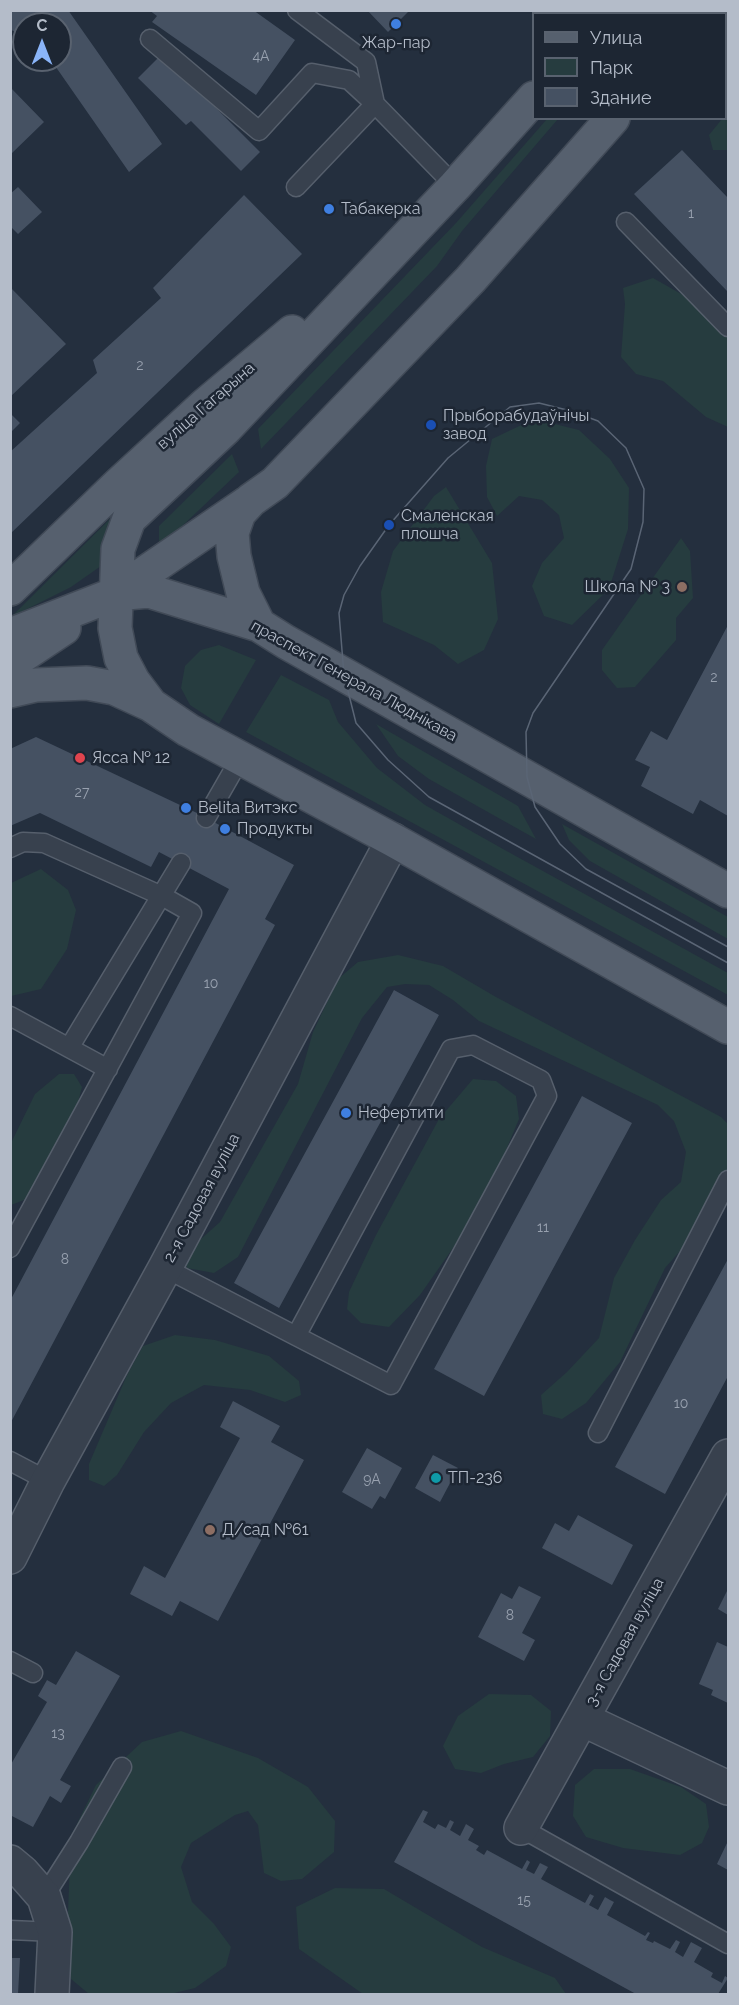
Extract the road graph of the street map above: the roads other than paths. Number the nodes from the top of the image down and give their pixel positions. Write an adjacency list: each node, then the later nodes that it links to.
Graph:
1 (297, 10): 4 (lane)
2 (150, 39): 4 (lane)
3 (532, 100): 6 (main road, вуліца Гагарына)
4 (375, 104): 6 (lane); 7 (lane)
5 (611, 120): 11 (main road)
6 (455, 186): 9 (main road, вуліца Гагарына)
7 (296, 187)
8 (626, 222): 10 (lane)
9 (411, 233): 12 (main road, вуліца Гагарына); 13 (main road, вуліца Гагарына)
10 (729, 327)
11 (275, 483): 13 (main road); 14 (main road)
12 (10, 589)
13 (115, 594): 14 (main road, праспект Генерала Люднікава); 15 (main road); 16 (main road); 18 (main road)
14 (259, 625): 24 (main road, праспект Генерала Люднікава)
15 (10, 635)
16 (10, 664)
17 (10, 691): 18 (main road)
18 (151, 705): 19 (main road)
19 (241, 757): 20 (lane); 21 (main road)
20 (206, 818)
21 (393, 840): 27 (main road); 33 (street, 2-я Садовая вуліца)
22 (10, 848): 25 (lane)
23 (181, 863): 25 (lane)
24 (729, 891)
25 (162, 896): 28 (lane); 29 (lane)
26 (10, 1016): 28 (lane)
27 (729, 1027)
28 (69, 1048): 29 (lane)
29 (108, 1069): 31 (lane)
30 (729, 1180): 35 (lane)
31 (16, 1222): 32 (lane)
32 (10, 1248)
33 (165, 1268): 34 (lane); 38 (street, 2-я Садовая вуліца)
34 (296, 1336): 34 (lane)
35 (598, 1433)
36 (729, 1456): 42 (street, 3-я Садовая вуліца)
37 (10, 1461): 38 (lane)
38 (48, 1481): 39 (street, 2-я Садовая вуліца)
39 (10, 1557)
40 (10, 1660): 41 (lane)
41 (33, 1673)
42 (582, 1719): 44 (street); 45 (street, 3-я Садовая вуліца)
43 (122, 1767): 47 (lane)
44 (729, 1788)
45 (521, 1828): 50 (lane)
46 (10, 1862): 47 (street)
47 (44, 1897): 49 (street)
48 (10, 1930): 49 (lane)
49 (55, 1932): 51 (street)
50 (729, 1944)
51 (52, 1995)

